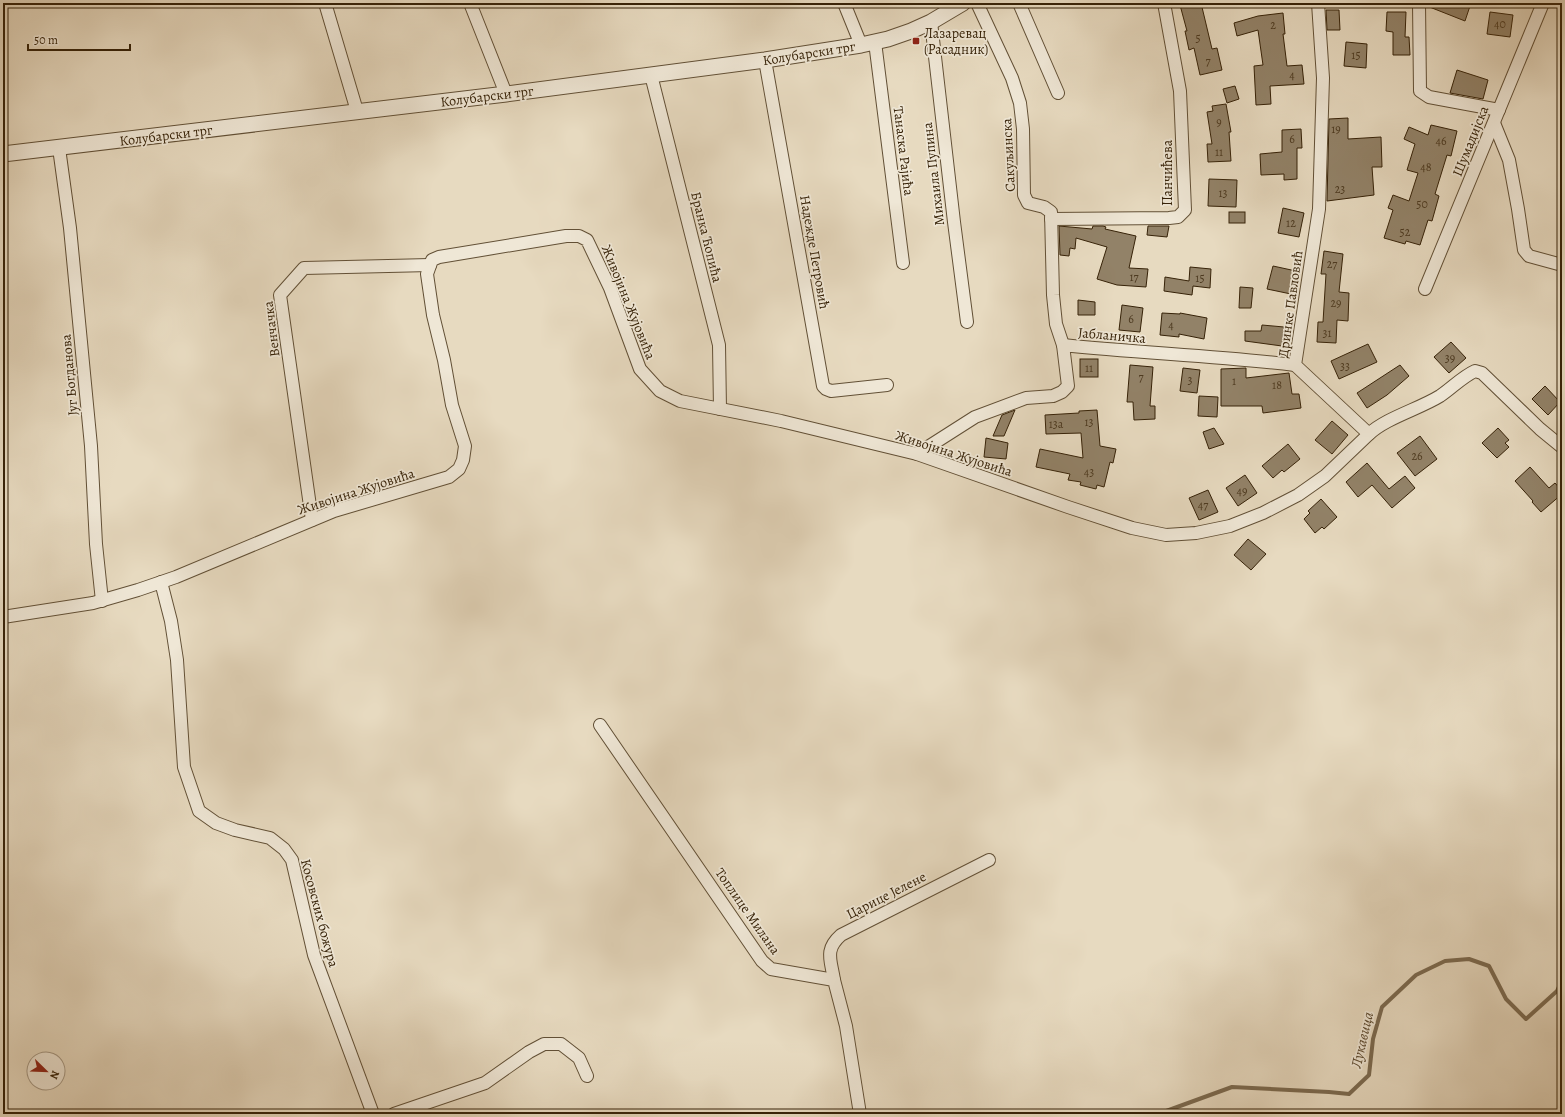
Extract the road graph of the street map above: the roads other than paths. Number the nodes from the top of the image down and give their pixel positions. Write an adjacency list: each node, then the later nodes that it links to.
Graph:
1 (325, 3): 18 (street)
2 (470, 3): 16 (street)
3 (844, 3): 12 (street, Танаска Рајића)
4 (963, 3): 11 (street, Колубарски трг)
5 (977, 3): 22 (street, Сакуљинска)
6 (1019, 3): 15 (street)
7 (1164, 3): 22 (street, Панчићева)
8 (1318, 3): 29 (street, Дринке Павловић)
9 (1419, 3): 17 (street)
10 (1543, 3): 17 (street, Шумадијска)
11 (931, 22): 12 (street, Колубарски трг); 27 (street, Михаила Пупина)
12 (868, 44): 13 (street, Колубарски трг); 23 (street, Танаска Рајића)
13 (765, 60): 14 (street, Колубарски трг); 30 (street, Надежде Петровић)
14 (651, 75): 16 (street, Колубарски трг); 31 (street, Бранка Ћопића)
15 (1058, 92)
16 (506, 94): 18 (street, Колубарски трг)
17 (1500, 110): 19 (street, Шумадијска)
18 (357, 112): 20 (street, Колубарски трг)
19 (1494, 122): 25 (street); 26 (street, Шумадијска)
20 (59, 148): 21 (street, Колубарски трг); 37 (street, Југ Богданова)
21 (3, 154)
22 (1051, 219): 28 (street)
23 (903, 263)
24 (430, 265): 31 (street, Живојина Жујовића); 35 (street, Живојина Жујовића); 35 (street, Венчачка)
25 (1562, 265)
26 (1425, 289)
27 (967, 322)
28 (1063, 345): 29 (street, Јабланичка); 34 (street, Јабланичка)
29 (1295, 365): 32 (street, Дринке Павловић)
30 (886, 385)
31 (720, 409): 34 (street, Живојина Жујовића)
32 (1369, 434): 33 (street); 34 (street, Живојина Жујовића)
33 (1562, 447)
34 (917, 454)
35 (312, 520): 36 (street, Живојина Жујовића)
36 (161, 582): 37 (street, Живојина Жујовића); 43 (street, Косовских божура)
37 (102, 601): 38 (street, Живојина Жујовића)
38 (3, 617)
39 (600, 726): 41 (street, Топлице Милана)
40 (989, 860): 41 (street, Царице Јелене)
41 (834, 980): 45 (street)
42 (587, 1076): 44 (street)
43 (372, 1114)
44 (394, 1114)
45 (860, 1114)

